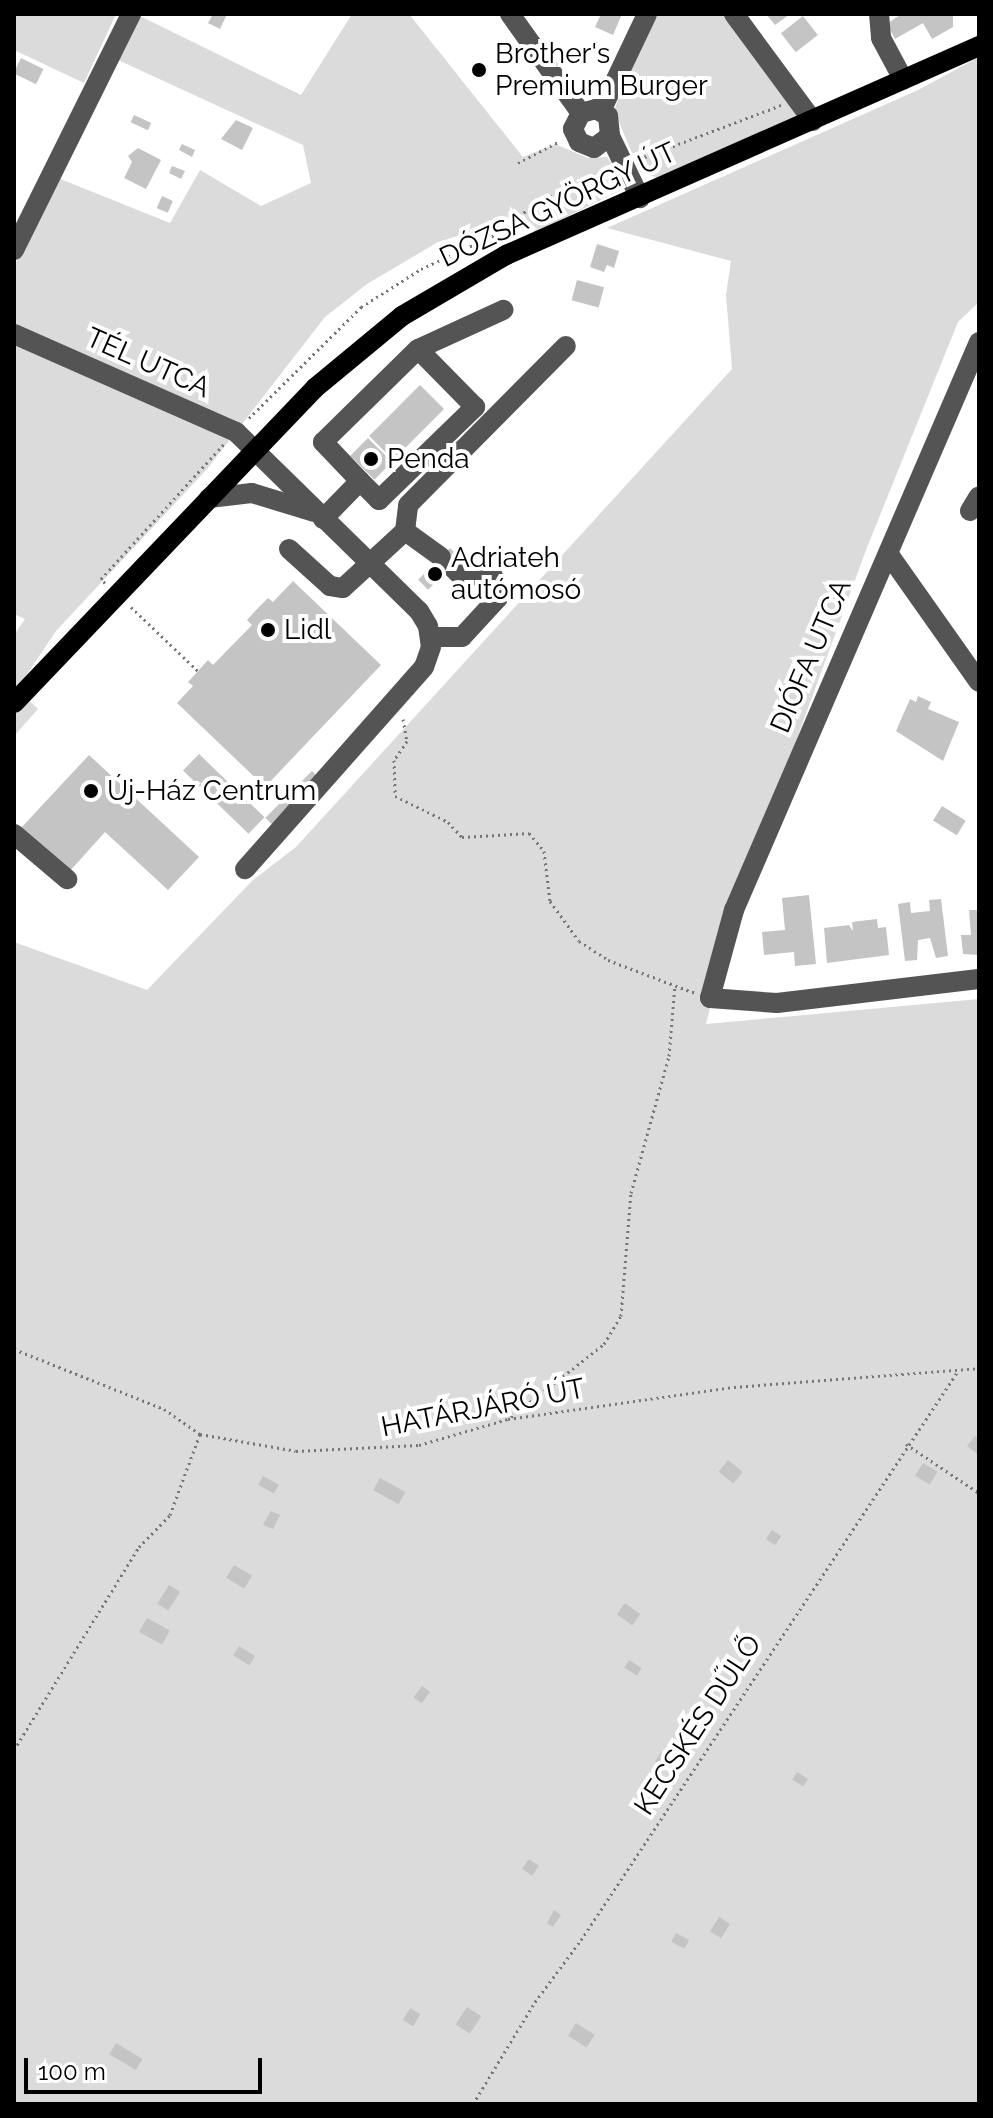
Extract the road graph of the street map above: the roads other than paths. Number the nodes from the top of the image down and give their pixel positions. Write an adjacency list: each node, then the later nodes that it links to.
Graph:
1 (131, 14): 12 (street)
2 (510, 14): 8 (street)
3 (647, 14): 8 (street)
4 (734, 14): 9 (street)
5 (879, 14): 7 (street)
6 (979, 46): 7 (main road, DÓZSA GYÖRGY ÚT)
7 (903, 79): 9 (main road, DÓZSA GYÖRGY ÚT)
8 (591, 112): 10 (street); 10 (street)
9 (813, 121): 11 (main road, DÓZSA GYÖRGY ÚT)
10 (610, 136): 11 (street)
11 (640, 198): 19 (main road, DÓZSA GYÖRGY ÚT)
12 (14, 250)
13 (503, 310): 17 (street)
14 (14, 334): 19 (street, TÉL UTCA)
15 (979, 342): 18 (street, DIÓFA UTCA)
16 (566, 346): 23 (street)
17 (418, 349): 20 (street); 20 (street)
18 (971, 381): 25 (street, DIÓFA UTCA)
19 (255, 449): 21 (main road, DÓZSA GYÖRGY ÚT); 22 (street, TÉL UTCA)
20 (360, 481): 22 (street)
21 (209, 498): 22 (street); 29 (main road, DÓZSA GYÖRGY ÚT)
22 (320, 516): 26 (street, TÉL UTCA)
23 (405, 531): 26 (street); 27 (street)
24 (289, 549): 26 (street)
25 (890, 556): 28 (street); 33 (street, DIÓFA UTCA)
26 (370, 565): 27 (street, TÉL UTCA)
27 (431, 637): 31 (street)
28 (979, 682)
29 (14, 703)
30 (14, 834): 32 (street)
31 (245, 869)
32 (67, 879)
33 (979, 979)

